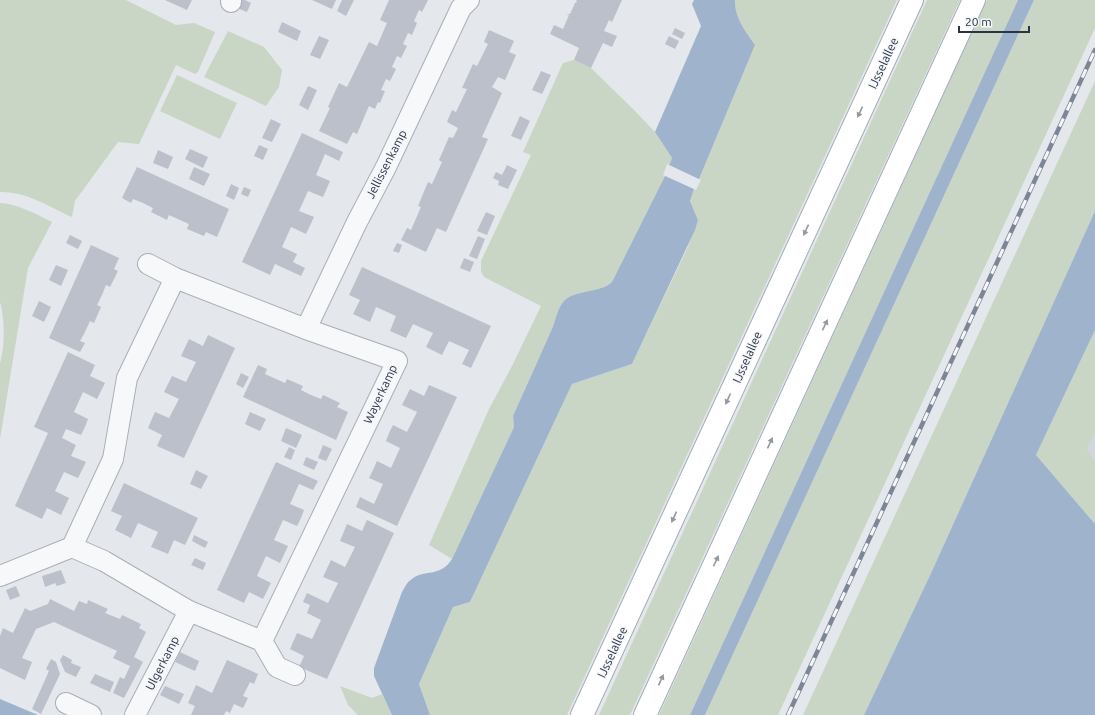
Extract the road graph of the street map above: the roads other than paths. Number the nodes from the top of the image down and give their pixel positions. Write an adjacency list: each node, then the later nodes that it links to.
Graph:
1 (469, 0): 6 (street, Jellissenkamp)
2 (912, 0): 15 (main road, IJsselallee, one-way to 15)
3 (974, 0): 16 (main road, one-way to 3)
4 (148, 264): 5 (street, Wayerkamp)
5 (175, 278): 6 (street, Wayerkamp); 7 (street)
6 (306, 329): 10 (street, Wayerkamp)
7 (72, 547): 8 (street); 9 (street)
8 (0, 576)
9 (189, 611): 10 (street); 14 (street, Ulgerkamp)
10 (262, 641): 11 (street)
11 (295, 675)
12 (66, 703): 13 (street)
13 (91, 715)
14 (135, 715)
15 (582, 715)
16 (645, 715)

